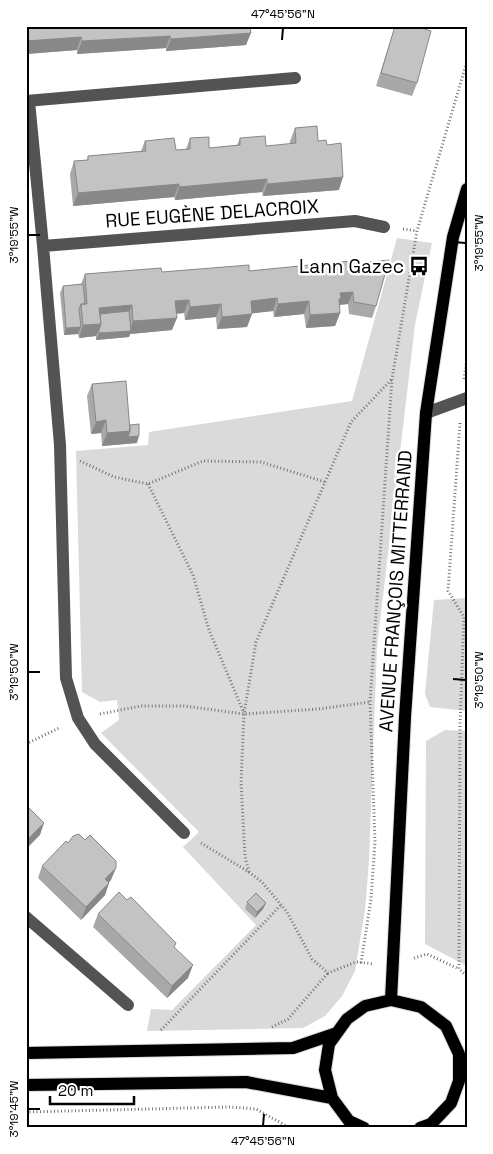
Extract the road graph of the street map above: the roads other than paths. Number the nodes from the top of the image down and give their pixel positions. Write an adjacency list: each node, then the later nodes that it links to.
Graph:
1 (294, 78): 2 (street)
2 (28, 101): 5 (street)
3 (466, 197): 7 (main road, AVENUE FRANÇOIS MITTERRAND)
4 (384, 227): 5 (street, RUE EUGÈNE DELACROIX)
5 (43, 246): 8 (street)
6 (464, 399): 7 (street)
7 (426, 413): 10 (main road, AVENUE FRANÇOIS MITTERRAND)
8 (184, 833)
9 (26, 917): 11 (street)
10 (391, 1000): 12 (main road); 14 (main road)
11 (128, 1005)
12 (337, 1032): 13 (main road); 16 (main road)
13 (26, 1053)
14 (463, 1055): 17 (main road)
15 (26, 1085): 16 (main road)
16 (332, 1098): 18 (main road)
17 (427, 1126)
18 (364, 1128)

